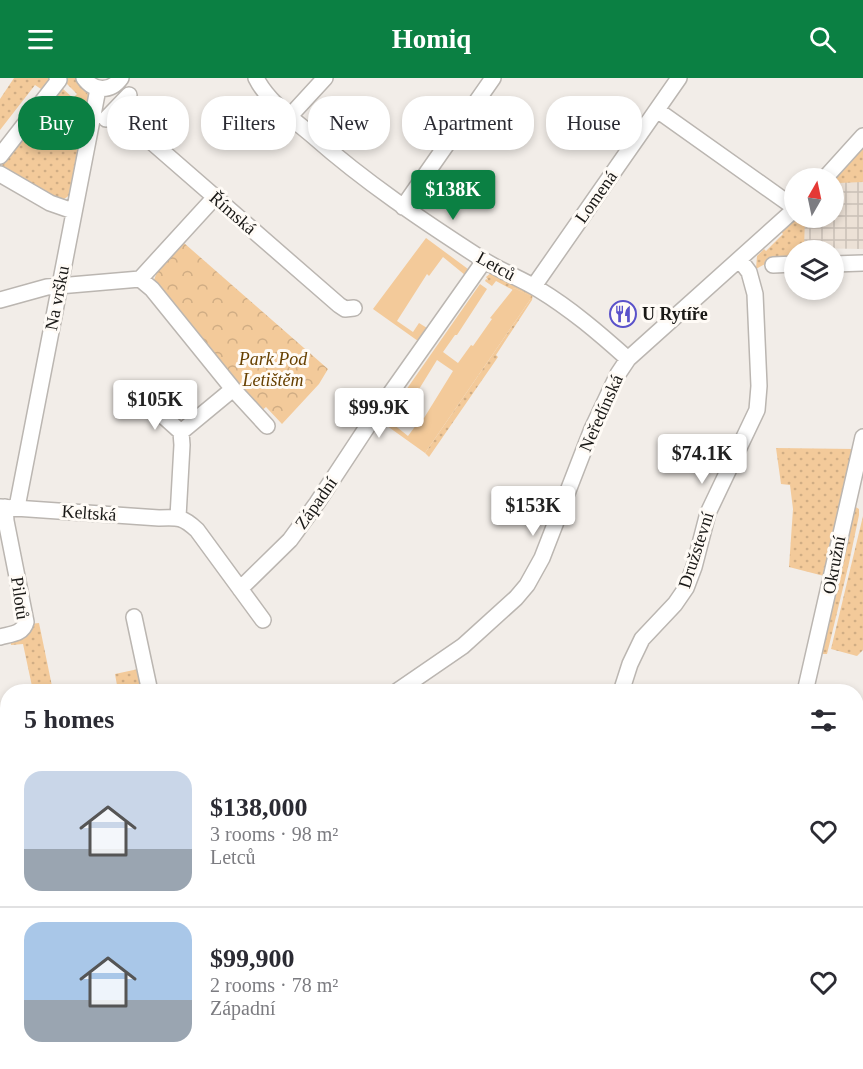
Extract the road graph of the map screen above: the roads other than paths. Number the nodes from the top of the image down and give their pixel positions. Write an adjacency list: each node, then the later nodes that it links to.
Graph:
1 (84, 78): 8 (street)
2 (121, 78): 8 (street)
3 (256, 78): 10 (street, Letců)
4 (325, 78): 11 (street)
5 (493, 78): 20 (street)
6 (679, 78): 12 (street, Lomená)
7 (58, 79): 15 (street)
8 (98, 89): 21 (street, Na vršku)
9 (129, 95): 18 (street, Římská)
10 (268, 96)
11 (296, 109)
12 (657, 110): 19 (street); 31 (street, Lomená)
13 (296, 121): 20 (street, Letců)
14 (863, 136): 16 (street)
15 (0, 156)
16 (834, 168)
17 (0, 174): 21 (street)
18 (215, 197): 29 (street); 33 (street, Římská)
19 (784, 201)
20 (403, 207): 24 (street, Letců)
21 (73, 211): 30 (street, Na vršku)
22 (784, 219): 23 (street, Neředínská)
23 (740, 260): 34 (street, Neředínská); 48 (street, Družstevní)
24 (484, 261): 31 (street, Letců); 42 (street, Západní)
25 (863, 263): 27 (street)
26 (784, 264): 28 (street)
27 (844, 264)
28 (773, 265)
29 (140, 279): 30 (street); 35 (street)
30 (60, 286): 32 (street); 40 (street, Na vršku)
31 (534, 286): 34 (street, Letců)
32 (0, 300)
33 (354, 308)
34 (628, 359): 47 (street, Neředínská)
35 (232, 388): 37 (street); 38 (street)
36 (152, 406): 38 (street)
37 (267, 426)
38 (181, 432): 41 (street)
39 (863, 438): 49 (street, Okružní)
40 (7, 507): 41 (street, Keltská); 45 (street, Pilotů)
41 (178, 517): 42 (street)
42 (240, 589): 44 (street)
43 (134, 617): 46 (street)
44 (263, 620)
45 (0, 637)
46 (148, 684)
47 (408, 684)
48 (624, 684)
49 (807, 684)

